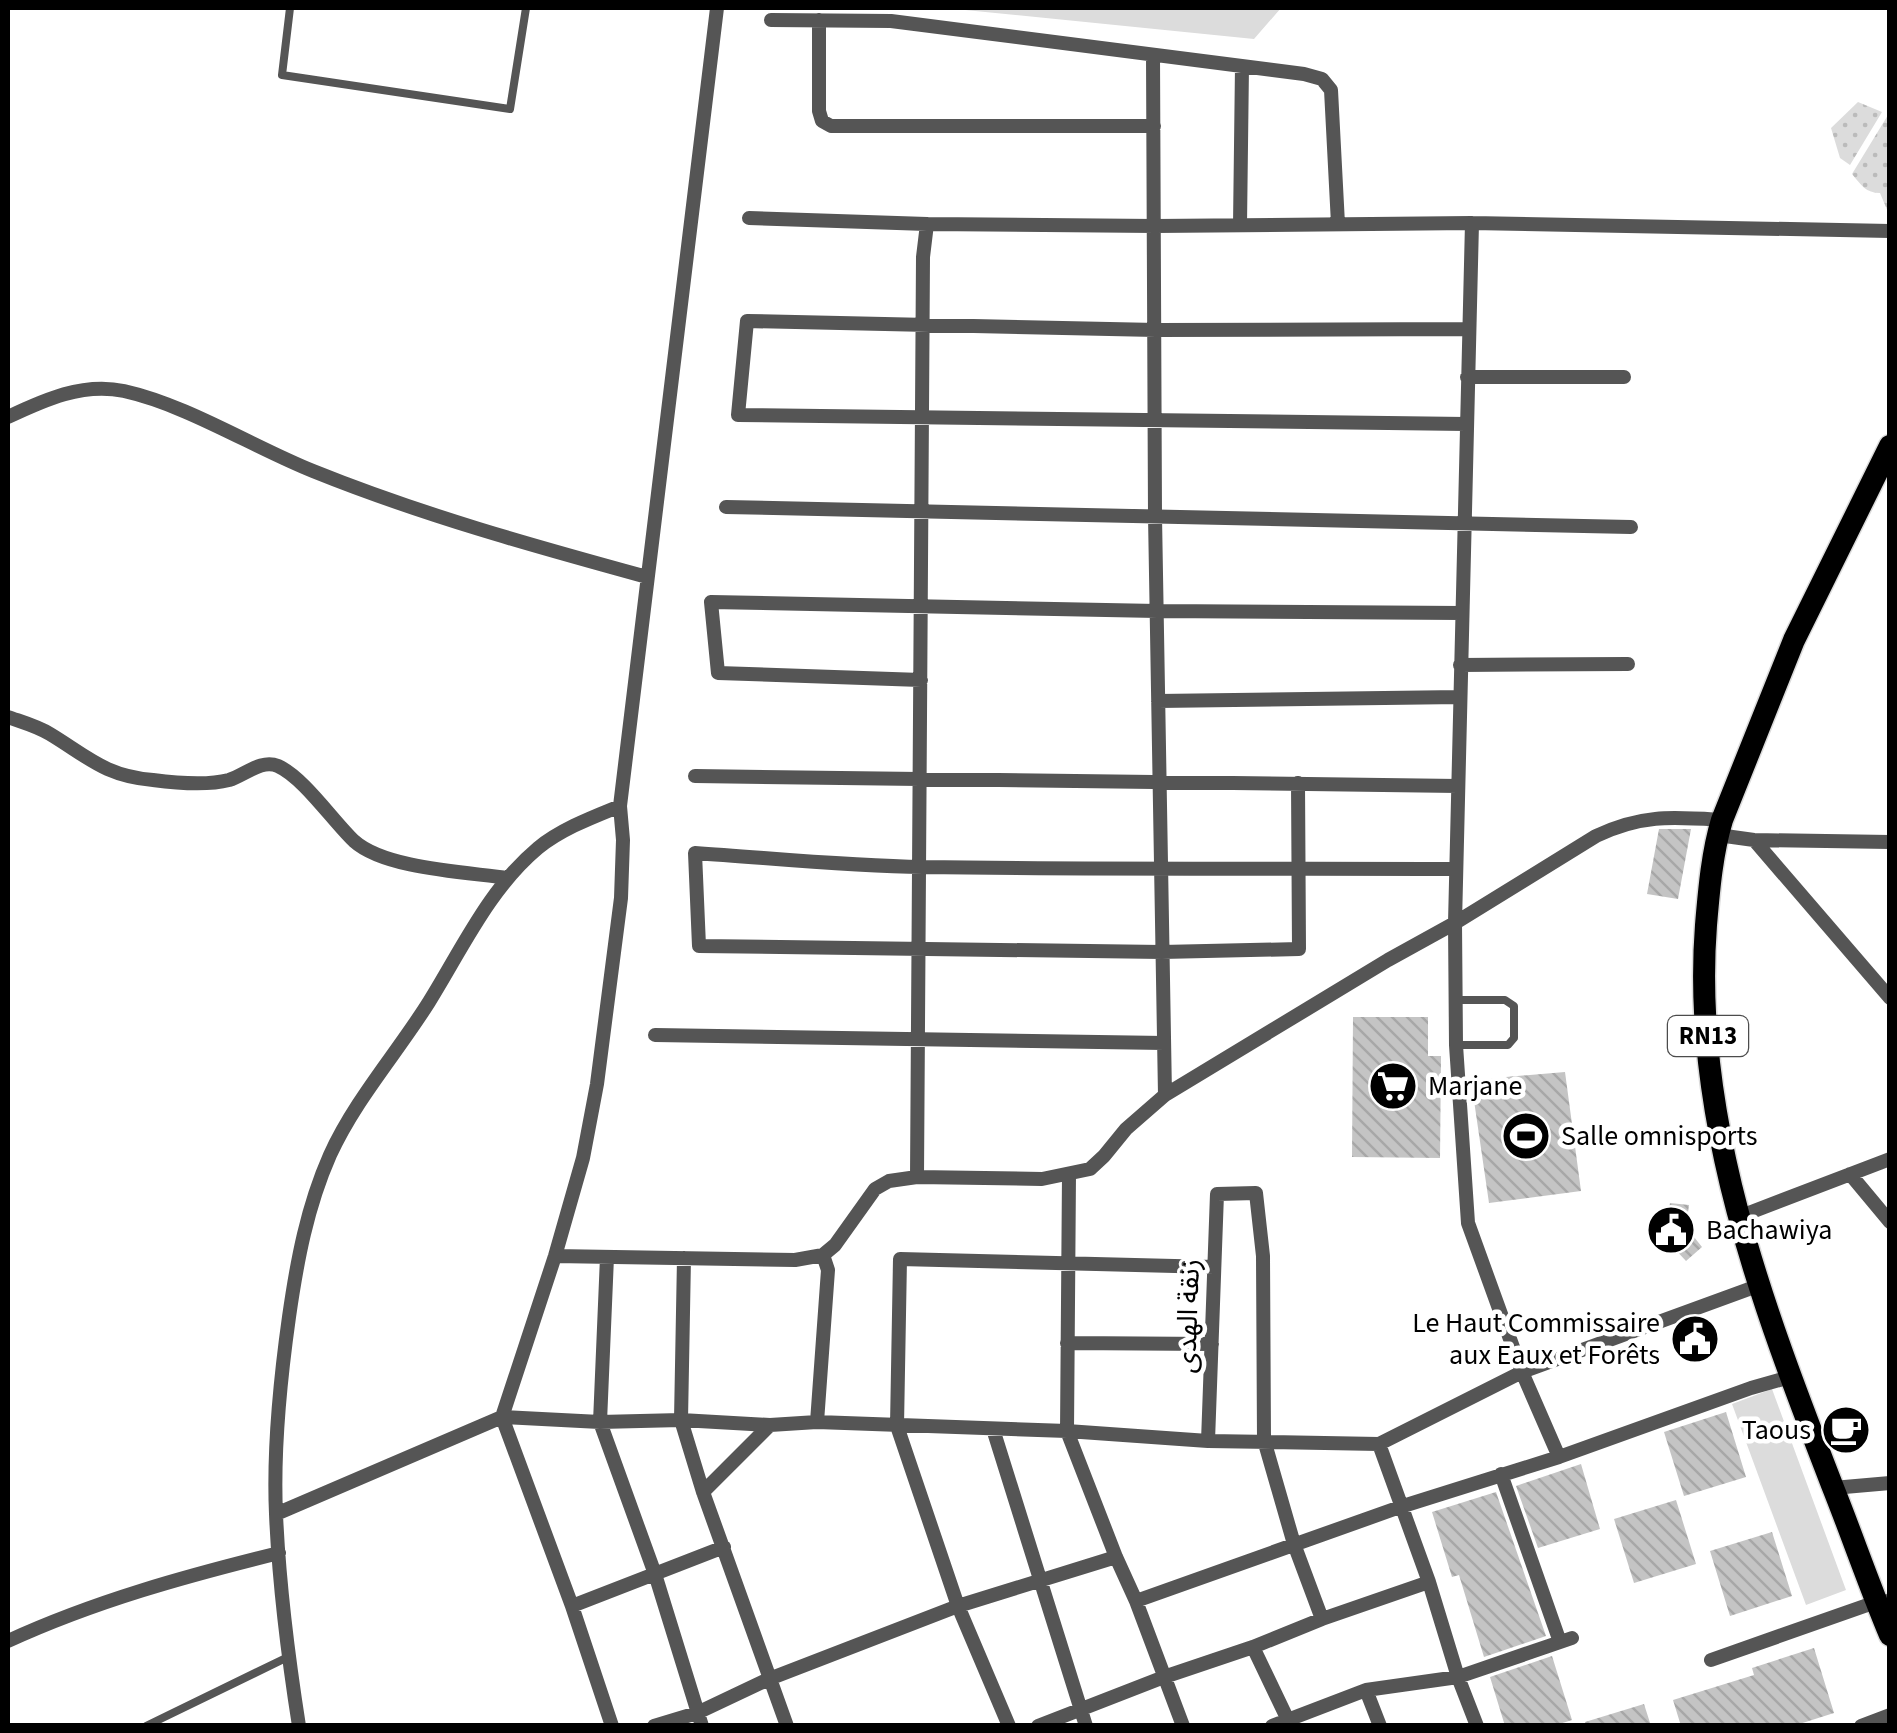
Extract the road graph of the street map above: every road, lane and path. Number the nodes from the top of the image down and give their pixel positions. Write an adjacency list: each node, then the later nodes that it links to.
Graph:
1 (290, 8): 2 (lane)
2 (526, 8)
3 (717, 8): 31 (street)
4 (772, 20): 5 (street)
5 (819, 20): 6 (street); 8 (street)
6 (1154, 55): 7 (street); 8 (street)
7 (1242, 66): 12 (street); 13 (street)
8 (1154, 126): 14 (street)
9 (748, 218): 11 (street)
10 (1472, 223): 12 (street); 15 (street); 17 (street)
11 (927, 224): 14 (street); 16 (street)
12 (1338, 224): 13 (street)
13 (1240, 225): 14 (street)
14 (1155, 226): 18 (street)
15 (1890, 232)
16 (923, 325): 18 (street); 22 (street); 22 (street)
17 (1468, 329): 18 (street); 19 (street)
18 (1156, 330): 23 (street)
19 (1467, 377): 20 (street); 24 (street)
20 (1624, 377)
21 (8, 417): 31 (street)
22 (922, 417): 23 (street); 27 (street)
23 (1156, 420): 24 (street); 28 (street)
24 (1466, 424): 29 (street)
25 (1890, 446): 47 (main road, RN13)
26 (726, 507): 27 (street)
27 (922, 511): 28 (street); 32 (street)
28 (1155, 516): 29 (street); 33 (street)
29 (1464, 523): 30 (street); 34 (street)
30 (1631, 527)
31 (647, 577): 46 (street)
32 (921, 606): 33 (street); 37 (street); 37 (street)
33 (1157, 611): 34 (street); 39 (street)
34 (1462, 614): 36 (street)
35 (1628, 664): 36 (street)
36 (1460, 665): 38 (street)
37 (920, 680): 42 (street)
38 (1460, 697): 39 (street); 45 (street)
39 (1158, 701): 43 (street)
40 (8, 717): 54 (street)
41 (695, 776): 42 (street)
42 (920, 778): 43 (street); 50 (street)
43 (1160, 781): 44 (street); 51 (street)
44 (1298, 784): 45 (street); 52 (street)
45 (1458, 786): 53 (street)
46 (620, 806): 54 (street); 72 (street)
47 (1720, 827): 48 (street); 55 (street); 69 (main road, RN13)
48 (1754, 840): 49 (street); 58 (street)
49 (1890, 842)
50 (919, 867): 51 (street); 56 (street); 56 (street)
51 (1161, 867): 52 (street); 57 (street)
52 (1300, 868): 53 (street); 57 (street)
53 (1456, 869): 55 (street)
54 (508, 878): 99 (street)
55 (1455, 923): 59 (street); 64 (street)
56 (918, 949): 57 (street); 61 (street)
57 (1162, 952): 62 (street)
58 (1889, 997)
59 (1456, 1000): 63 (street); 63 (lane)
60 (656, 1034): 61 (street)
61 (918, 1039): 62 (street); 68 (street)
62 (1164, 1043): 64 (street)
63 (1456, 1045): 80 (street)
64 (1164, 1095): 66 (street)
65 (1890, 1159): 67 (street)
66 (1069, 1174): 68 (street); 75 (street)
67 (1850, 1174): 69 (street); 70 (street)
68 (917, 1177): 71 (street)
69 (1741, 1216): 77 (main road, RN13)
70 (1890, 1222)
71 (823, 1255): 74 (street); 85 (street)
72 (555, 1256): 73 (street); 82 (street)
73 (608, 1257): 74 (street); 84 (street)
74 (684, 1258): 83 (street)
75 (1068, 1263): 76 (street); 78 (street); 87 (street)
76 (1214, 1267): 79 (street, زنقة الهدى); 90 (street, زنقة الهدى)
77 (1760, 1285): 80 (street); 81 (main road, RN13)
78 (1067, 1343): 79 (street); 89 (street)
79 (1212, 1344): 91 (street, زنقة الهدى)
80 (1522, 1372): 92 (street); 93 (street)
81 (1790, 1378): 93 (street); 96 (main road, RN13)
82 (502, 1417): 84 (street); 99 (street); 109 (street)
83 (681, 1420): 84 (street); 86 (street); 97 (street)
84 (600, 1422): 104 (street)
85 (817, 1422): 86 (street); 87 (street)
86 (770, 1425): 97 (street)
87 (897, 1426): 88 (street); 110 (street)
88 (993, 1429): 89 (street); 105 (street)
89 (1067, 1431): 91 (street); 103 (street)
90 (1264, 1440): 91 (street); 92 (street); 100 (street)
91 (1208, 1441)
92 (1379, 1444): 98 (street)
93 (1559, 1457): 94 (street)
94 (1501, 1474): 98 (street); 118 (street)
95 (1890, 1482): 96 (street)
96 (1834, 1488): 108 (main road, RN13)
97 (703, 1492): 101 (street)
98 (1400, 1508): 100 (street); 106 (street)
99 (276, 1514): 102 (street)
100 (1294, 1544): 107 (street); 111 (street)
101 (724, 1547): 104 (street); 119 (street)
102 (279, 1552): 113 (street); 115 (street)
103 (1116, 1557): 105 (street); 107 (street)
104 (656, 1574): 109 (street); 124 (street)
105 (1041, 1580): 110 (street); 121 (street)
106 (1429, 1582): 111 (street); 118 (street)
107 (1136, 1600): 117 (street)
108 (1883, 1601): 112 (main road, RN13); 116 (street)
109 (572, 1606): 127 (street)
110 (958, 1606): 119 (street); 130 (street)
111 (1322, 1619): 114 (street)
112 (1890, 1634)
113 (8, 1641)
114 (1253, 1647): 117 (street); 123 (street)
115 (290, 1656): 125 (lane); 126 (street)
116 (1710, 1660)
117 (1164, 1677): 121 (street); 133 (street)
118 (1458, 1677): 120 (street); 136 (street)
119 (769, 1678): 124 (street); 129 (street)
120 (1366, 1690): 123 (street); 135 (street)
121 (1080, 1710): 131 (street); 132 (street)
122 (1890, 1716): 137 (street)
123 (1287, 1718): 134 (street)
124 (699, 1719): 128 (street)
125 (146, 1726)
126 (298, 1726)
127 (612, 1726)
128 (654, 1726)
129 (787, 1726)
130 (1010, 1726)
131 (1038, 1726)
132 (1086, 1726)
133 (1183, 1726)
134 (1272, 1726)
135 (1380, 1726)
136 (1477, 1726)
137 (1861, 1726)

